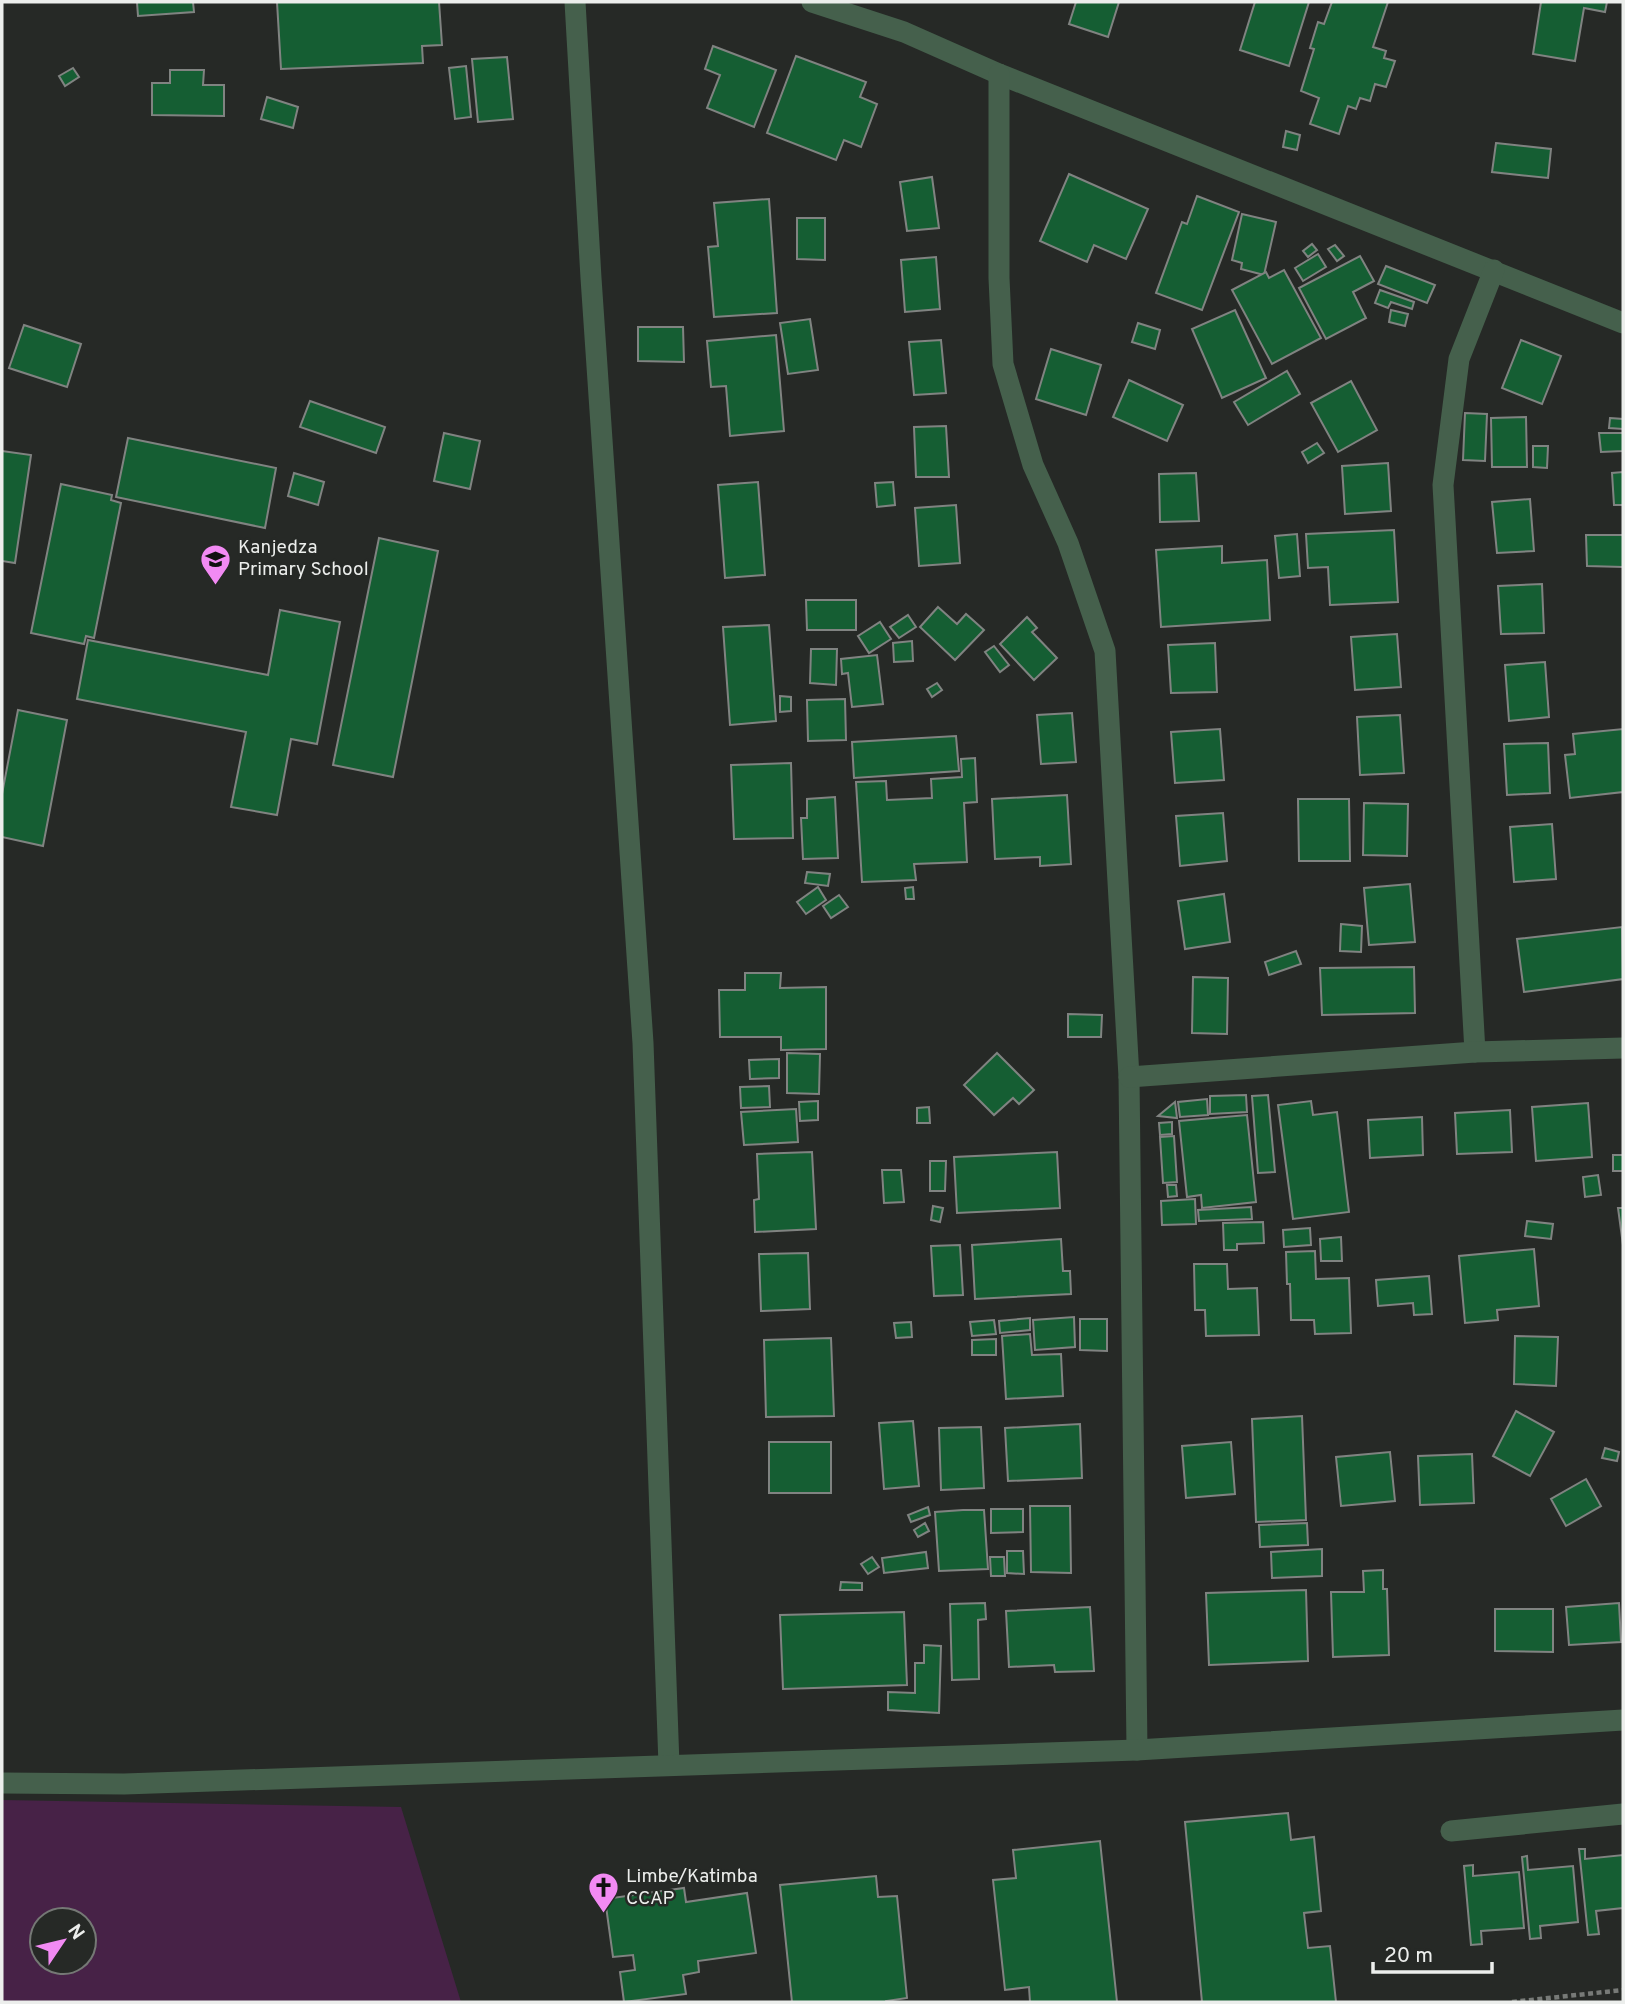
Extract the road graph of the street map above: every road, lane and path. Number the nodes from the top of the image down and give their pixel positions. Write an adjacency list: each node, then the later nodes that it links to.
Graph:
1 (575, 2): 11 (street)
2 (812, 2): 3 (street)
3 (999, 74): 4 (street); 8 (street)
4 (1494, 271): 5 (street); 7 (street)
5 (1623, 323)
6 (1623, 1048): 7 (street)
7 (1475, 1052): 8 (street)
8 (1129, 1077): 10 (street)
9 (1623, 1720): 10 (street)
10 (1137, 1750): 11 (street)
11 (669, 1765): 12 (street)
12 (2, 1783)
13 (1623, 1814): 14 (street)
14 (1451, 1831)
15 (1623, 1990): 16 (path)
16 (1513, 2002)

